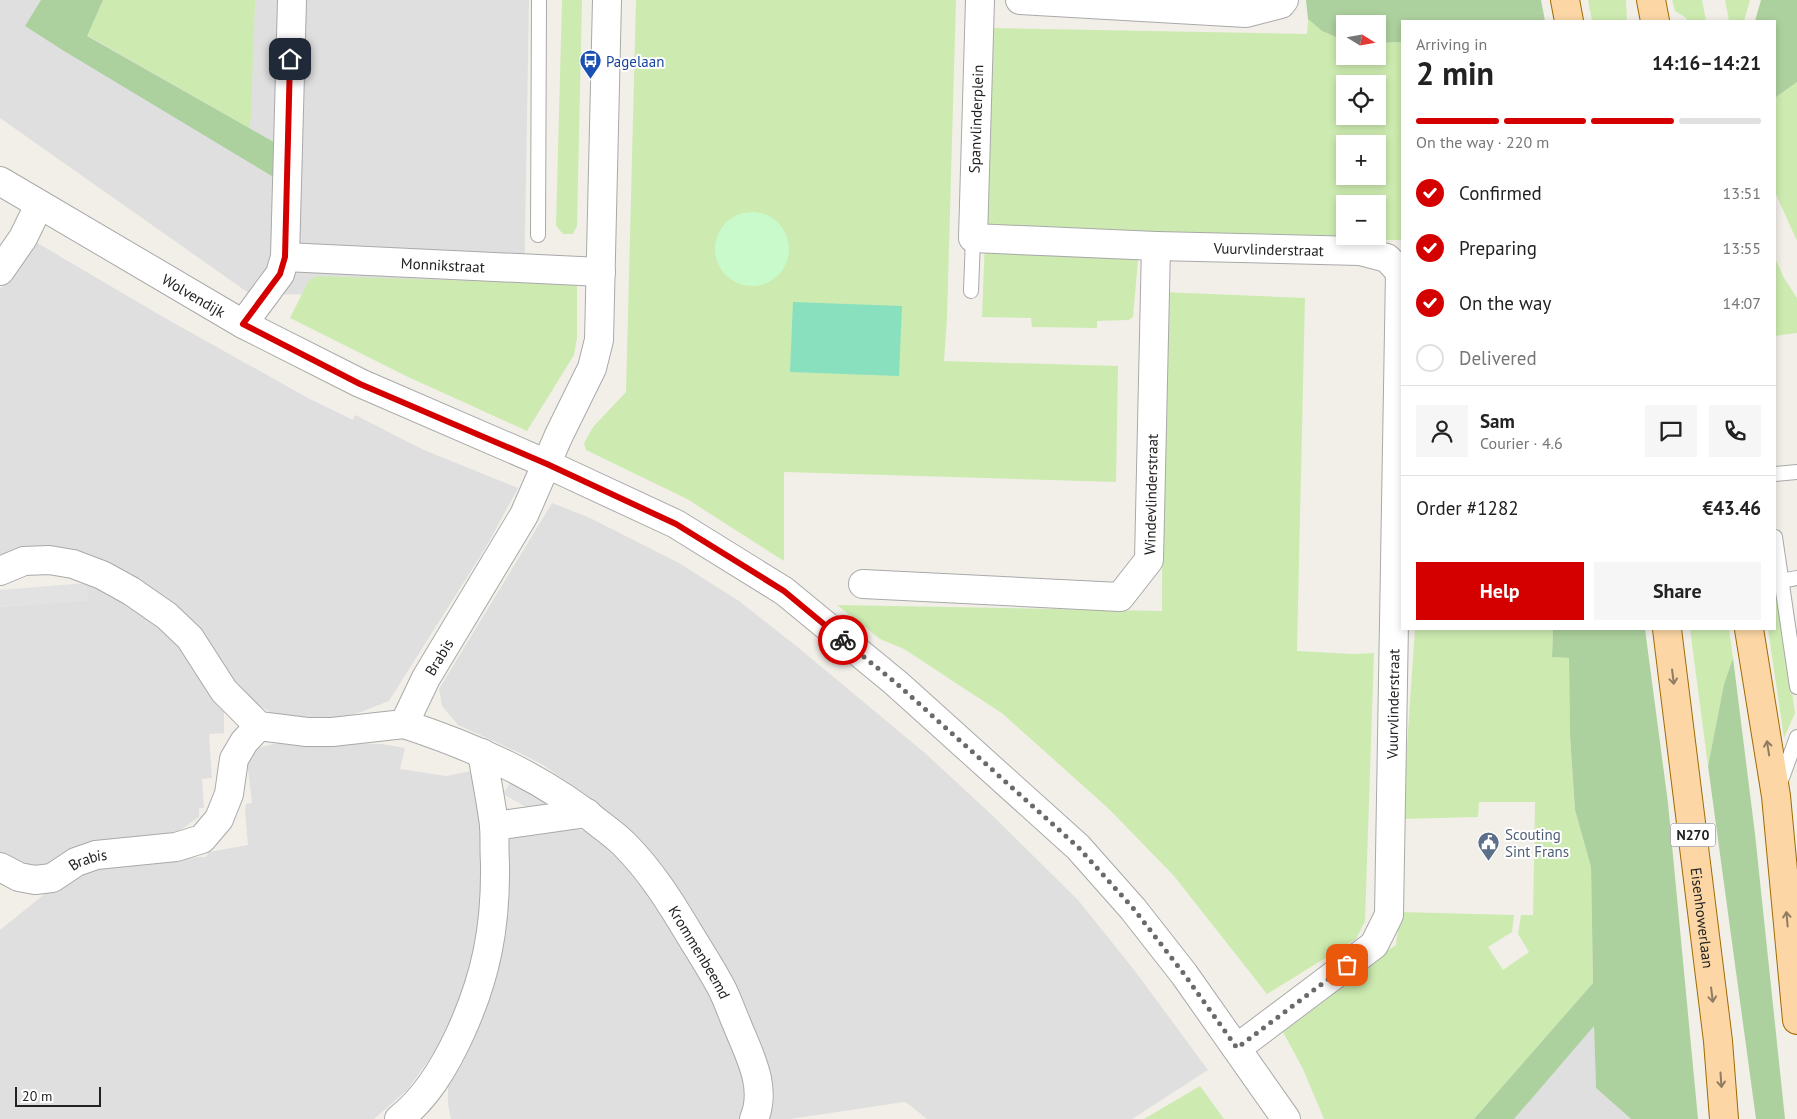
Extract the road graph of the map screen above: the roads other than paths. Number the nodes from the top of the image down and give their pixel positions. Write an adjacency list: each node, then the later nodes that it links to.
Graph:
1 (292, 0): 16 (street)
2 (539, 0): 13 (lane)
3 (607, 0): 18 (street)
4 (980, 0): 14 (street, Spanvlinderplein)
5 (1020, 0): 6 (street)
6 (1284, 0)
7 (1565, 0): 9 (main road)
8 (1651, 0): 10 (main road)
9 (1569, 20)
10 (1655, 20)
11 (0, 181): 12 (street, Wolvendijk)
12 (39, 205): 17 (street); 20 (street, Wolvendijk)
13 (538, 235)
14 (973, 238): 15 (street, Vuurvlinderstraat); 19 (lane)
15 (1156, 246): 28 (street, Windevlinderstraat); 41 (street, Vuurvlinderstraat)
16 (285, 257): 18 (street, Monnikstraat); 20 (street)
17 (0, 271)
18 (600, 272): 21 (street)
19 (971, 291)
20 (243, 324): 21 (street, Wolvendijk)
21 (547, 464): 32 (street, Brabis); 41 (street, Wolvendijk)
22 (1797, 472): 23 (lane)
23 (1776, 474)
24 (1776, 544): 27 (lane)
25 (0, 571): 33 (street)
26 (1797, 578): 27 (lane)
27 (1781, 581): 31 (lane)
28 (863, 584)
29 (1667, 630): 45 (main road, Eisenhowerlaan / N270, one-way to 45)
30 (1749, 630): 36 (main road, one-way to 30)
31 (1797, 681)
32 (404, 724): 33 (street); 35 (street, Krommenbeemd)
33 (259, 726): 39 (street, Brabis)
34 (1797, 737): 36 (lane)
35 (482, 753): 37 (street, Krommenbeemd); 38 (street)
36 (1776, 796): 40 (main road, one-way to 36)
37 (587, 813): 38 (street); 43 (street, Krommenbeemd)
38 (494, 826): 42 (street)
39 (0, 867)
40 (1797, 1020)
41 (1237, 1048): 44 (street, Wolvendijk)
42 (414, 1115)
43 (754, 1119)
44 (1286, 1119)
45 (1724, 1119)

